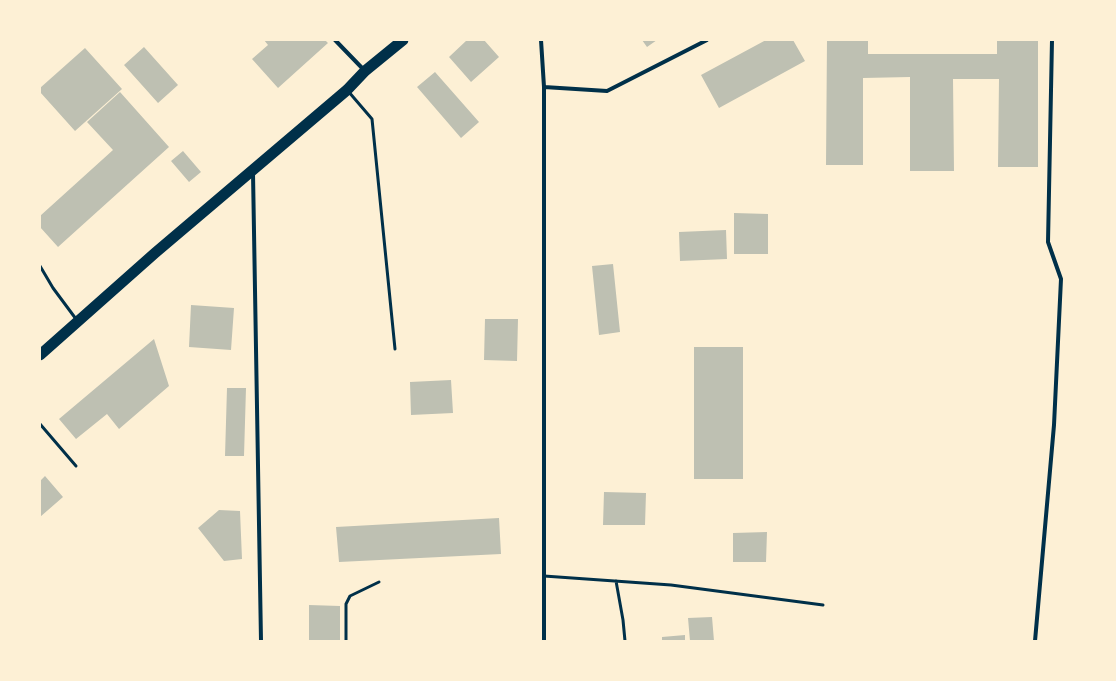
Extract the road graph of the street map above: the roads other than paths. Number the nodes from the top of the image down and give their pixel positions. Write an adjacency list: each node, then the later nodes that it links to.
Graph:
1 (335, 40): 6 (street)
2 (403, 40): 6 (highway)
3 (541, 40): 7 (street)
4 (707, 40): 7 (street)
5 (1052, 40): 24 (street)
6 (365, 71): 8 (highway)
7 (544, 87): 16 (street)
8 (347, 90): 9 (highway); 12 (lane)
9 (253, 170): 11 (highway); 20 (street)
10 (40, 266): 11 (lane)
11 (78, 322): 13 (highway)
12 (394, 349)
13 (40, 355)
14 (40, 424): 15 (lane)
15 (76, 466)
16 (544, 576): 17 (lane); 22 (street)
17 (616, 581): 19 (lane); 23 (lane)
18 (379, 582): 21 (lane)
19 (823, 605)
20 (261, 641)
21 (346, 641)
22 (544, 641)
23 (625, 641)
24 (1035, 641)

